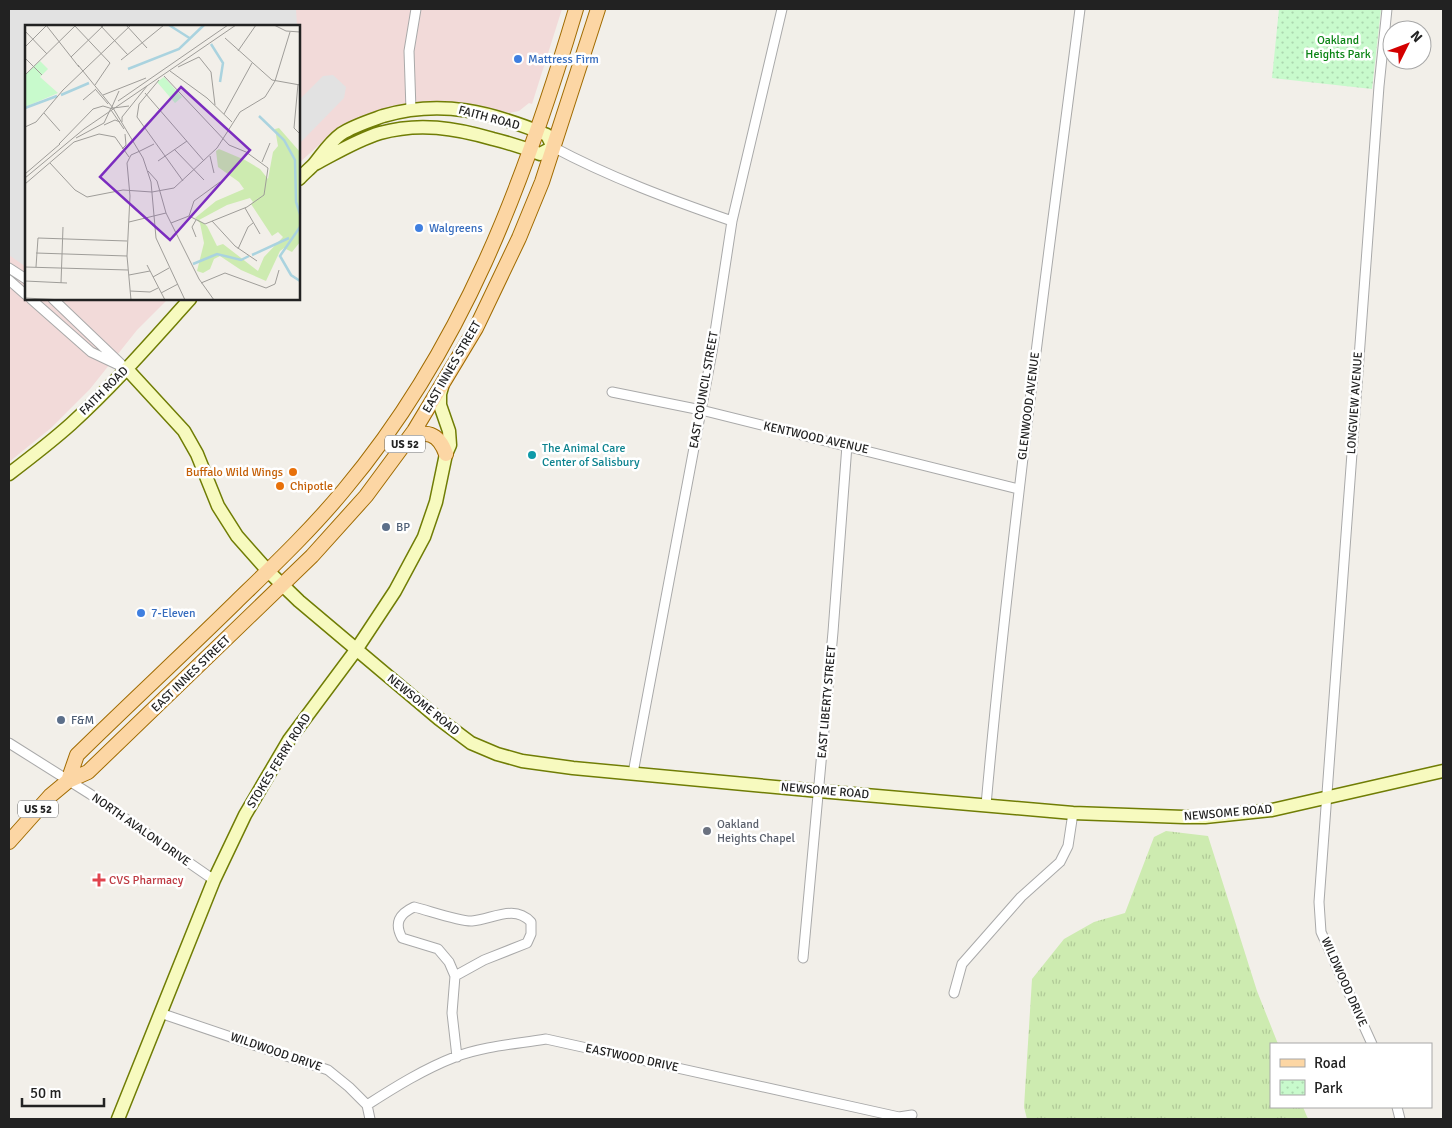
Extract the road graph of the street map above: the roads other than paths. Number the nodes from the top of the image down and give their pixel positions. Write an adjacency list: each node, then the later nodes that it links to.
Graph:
1 (416, 9): 7 (street)
2 (576, 9): 8 (main road, EAST INNES STREET / US 52)
3 (598, 9): 9 (main road, EAST INNES STREET / US 52)
4 (782, 9): 13 (street, EAST COUNCIL STREET)
5 (1080, 9): 29 (street, GLENWOOD AVENUE)
6 (1387, 9): 38 (street, LONGVIEW AVENUE)
7 (411, 110): 8 (street, FAITH ROAD); 11 (street, FAITH ROAD)
8 (537, 131): 9 (street, FAITH ROAD); 10 (main road, EAST INNES STREET / US 52)
9 (552, 147): 10 (street, FAITH ROAD); 13 (street, FAITH ROAD); 22 (main road, EAST INNES STREET / US 52)
10 (530, 150): 11 (street, FAITH ROAD); 30 (main road, EAST INNES STREET / US 52)
11 (315, 164): 12 (street, FAITH ROAD)
12 (300, 178)
13 (732, 221): 24 (street, EAST COUNCIL STREET)
14 (9, 268): 15 (street)
15 (25, 278)
16 (9, 280): 17 (street)
17 (25, 294)
18 (32, 300): 21 (street)
19 (54, 300): 21 (street)
20 (189, 300): 21 (street, FAITH ROAD)
21 (127, 369): 28 (street, FAITH ROAD); 30 (street, NEWSOME ROAD)
22 (442, 387): 26 (main road, EAST INNES STREET / US 52); 27 (street, STOKES FERRY ROAD)
23 (612, 392): 24 (street, KENTWOOD AVENUE)
24 (701, 410): 25 (street, KENTWOOD AVENUE); 35 (street, EAST COUNCIL STREET)
25 (847, 445): 29 (street, KENTWOOD AVENUE); 37 (street, EAST LIBERTY STREET)
26 (402, 448): 27 (main road); 31 (main road, EAST INNES STREET / US 52)
27 (446, 454): 32 (street, STOKES FERRY ROAD)
28 (9, 474)
29 (1018, 489): 39 (street, GLENWOOD AVENUE)
30 (268, 571): 31 (street, NEWSOME ROAD); 36 (main road, EAST INNES STREET / US 52)
31 (282, 586): 32 (street, NEWSOME ROAD); 36 (main road, EAST INNES STREET / US 52)
32 (356, 650): 35 (street, NEWSOME ROAD); 42 (street, STOKES FERRY ROAD)
33 (9, 743): 36 (street, NORTH AVALON DRIVE)
34 (1443, 771): 38 (street, NEWSOME ROAD)
35 (633, 773): 37 (street, NEWSOME ROAD)
36 (68, 781): 41 (main road, EAST INNES STREET / US 52); 42 (street, NORTH AVALON DRIVE)
37 (819, 791): 39 (street, NEWSOME ROAD); 43 (street, EAST LIBERTY STREET)
38 (1326, 798): 40 (street, NEWSOME ROAD); 47 (street, WILDWOOD DRIVE)
39 (986, 805): 40 (street, NEWSOME ROAD)
40 (1073, 812): 45 (street)
41 (9, 842)
42 (214, 880): 46 (street, STOKES FERRY ROAD)
43 (803, 958)
44 (455, 976): 44 (street); 48 (street)
45 (954, 994)
46 (160, 1013): 49 (street, WILDWOOD DRIVE); 51 (street, STOKES FERRY ROAD)
47 (1372, 1043)
48 (457, 1056): 49 (street, EASTWOOD DRIVE); 50 (street, EASTWOOD DRIVE)
49 (367, 1105): 52 (street)
50 (910, 1116)
51 (118, 1119)
52 (370, 1119)

